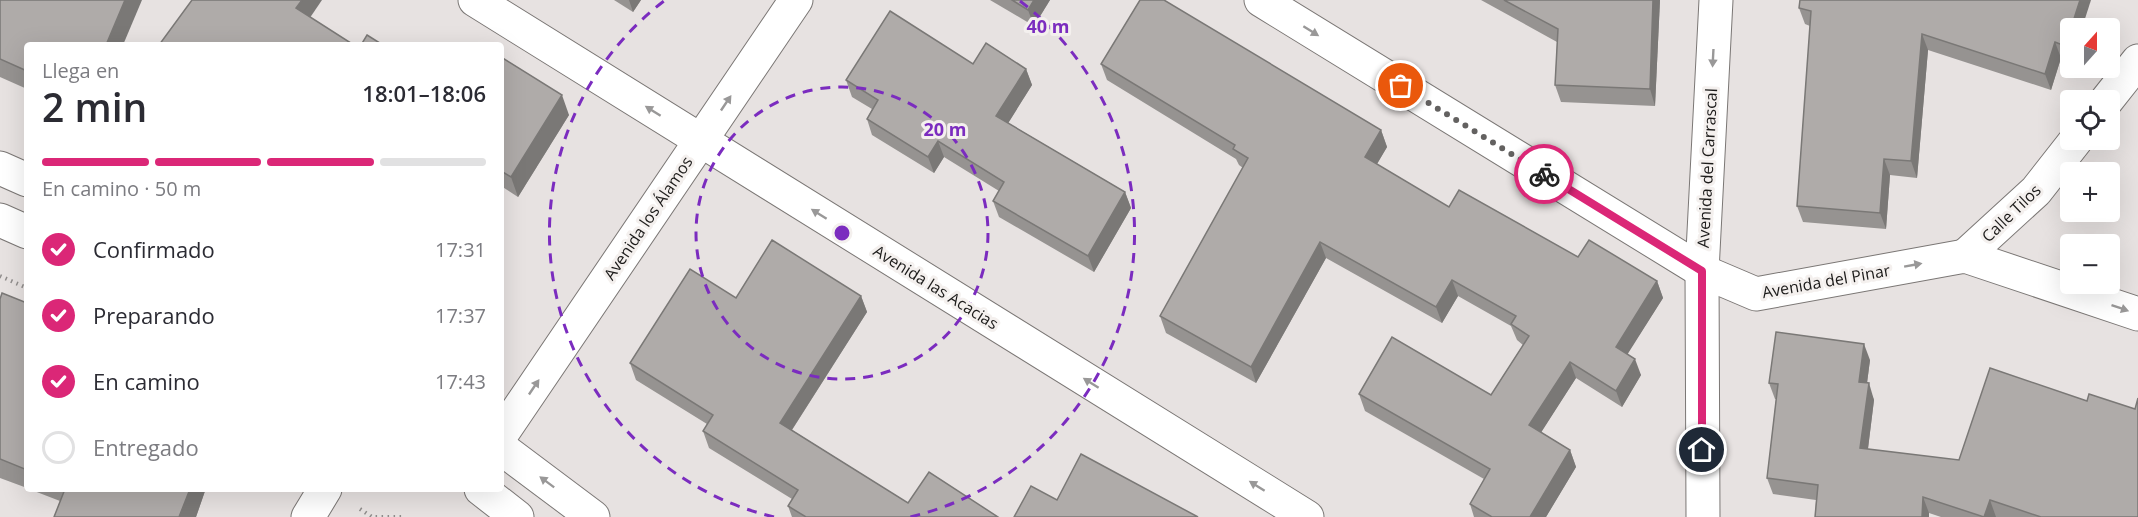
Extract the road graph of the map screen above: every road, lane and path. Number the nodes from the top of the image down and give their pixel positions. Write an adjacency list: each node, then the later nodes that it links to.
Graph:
1 (475, 0): 7 (street, Avenida las Acacias, one-way to 1)
2 (795, 0): 7 (street, Avenida los Álamos, one-way to 2)
3 (1261, 0): 14 (street, Avenida del Pinar, one-way to 14)
4 (1716, 0): 14 (street, Avenida del Carrascal, one-way to 14)
5 (2138, 62): 6 (street)
6 (2115, 90)
7 (700, 141): 18 (street, Avenida los Álamos, one-way to 7); 27 (street, Avenida las Acacias, one-way to 7)
8 (2068, 150): 13 (street, Calle Tilos)
9 (0, 168): 10 (street)
10 (24, 179)
11 (0, 220): 12 (street)
12 (24, 231)
13 (1965, 256): 14 (street, Avenida del Pinar, one-way to 13); 17 (street, Avenida del Pinar, one-way to 17)
14 (1702, 271): 28 (street, Avenida del Carrascal)
15 (0, 276): 16 (path)
16 (24, 287)
17 (2138, 314)
18 (504, 431)
19 (504, 450): 26 (street, one-way to 19)
20 (323, 492): 23 (street)
21 (485, 492): 25 (street)
22 (355, 506): 24 (path)
23 (308, 517)
24 (405, 517)
25 (517, 517)
26 (593, 517)
27 (1307, 517)
28 (1702, 517)

